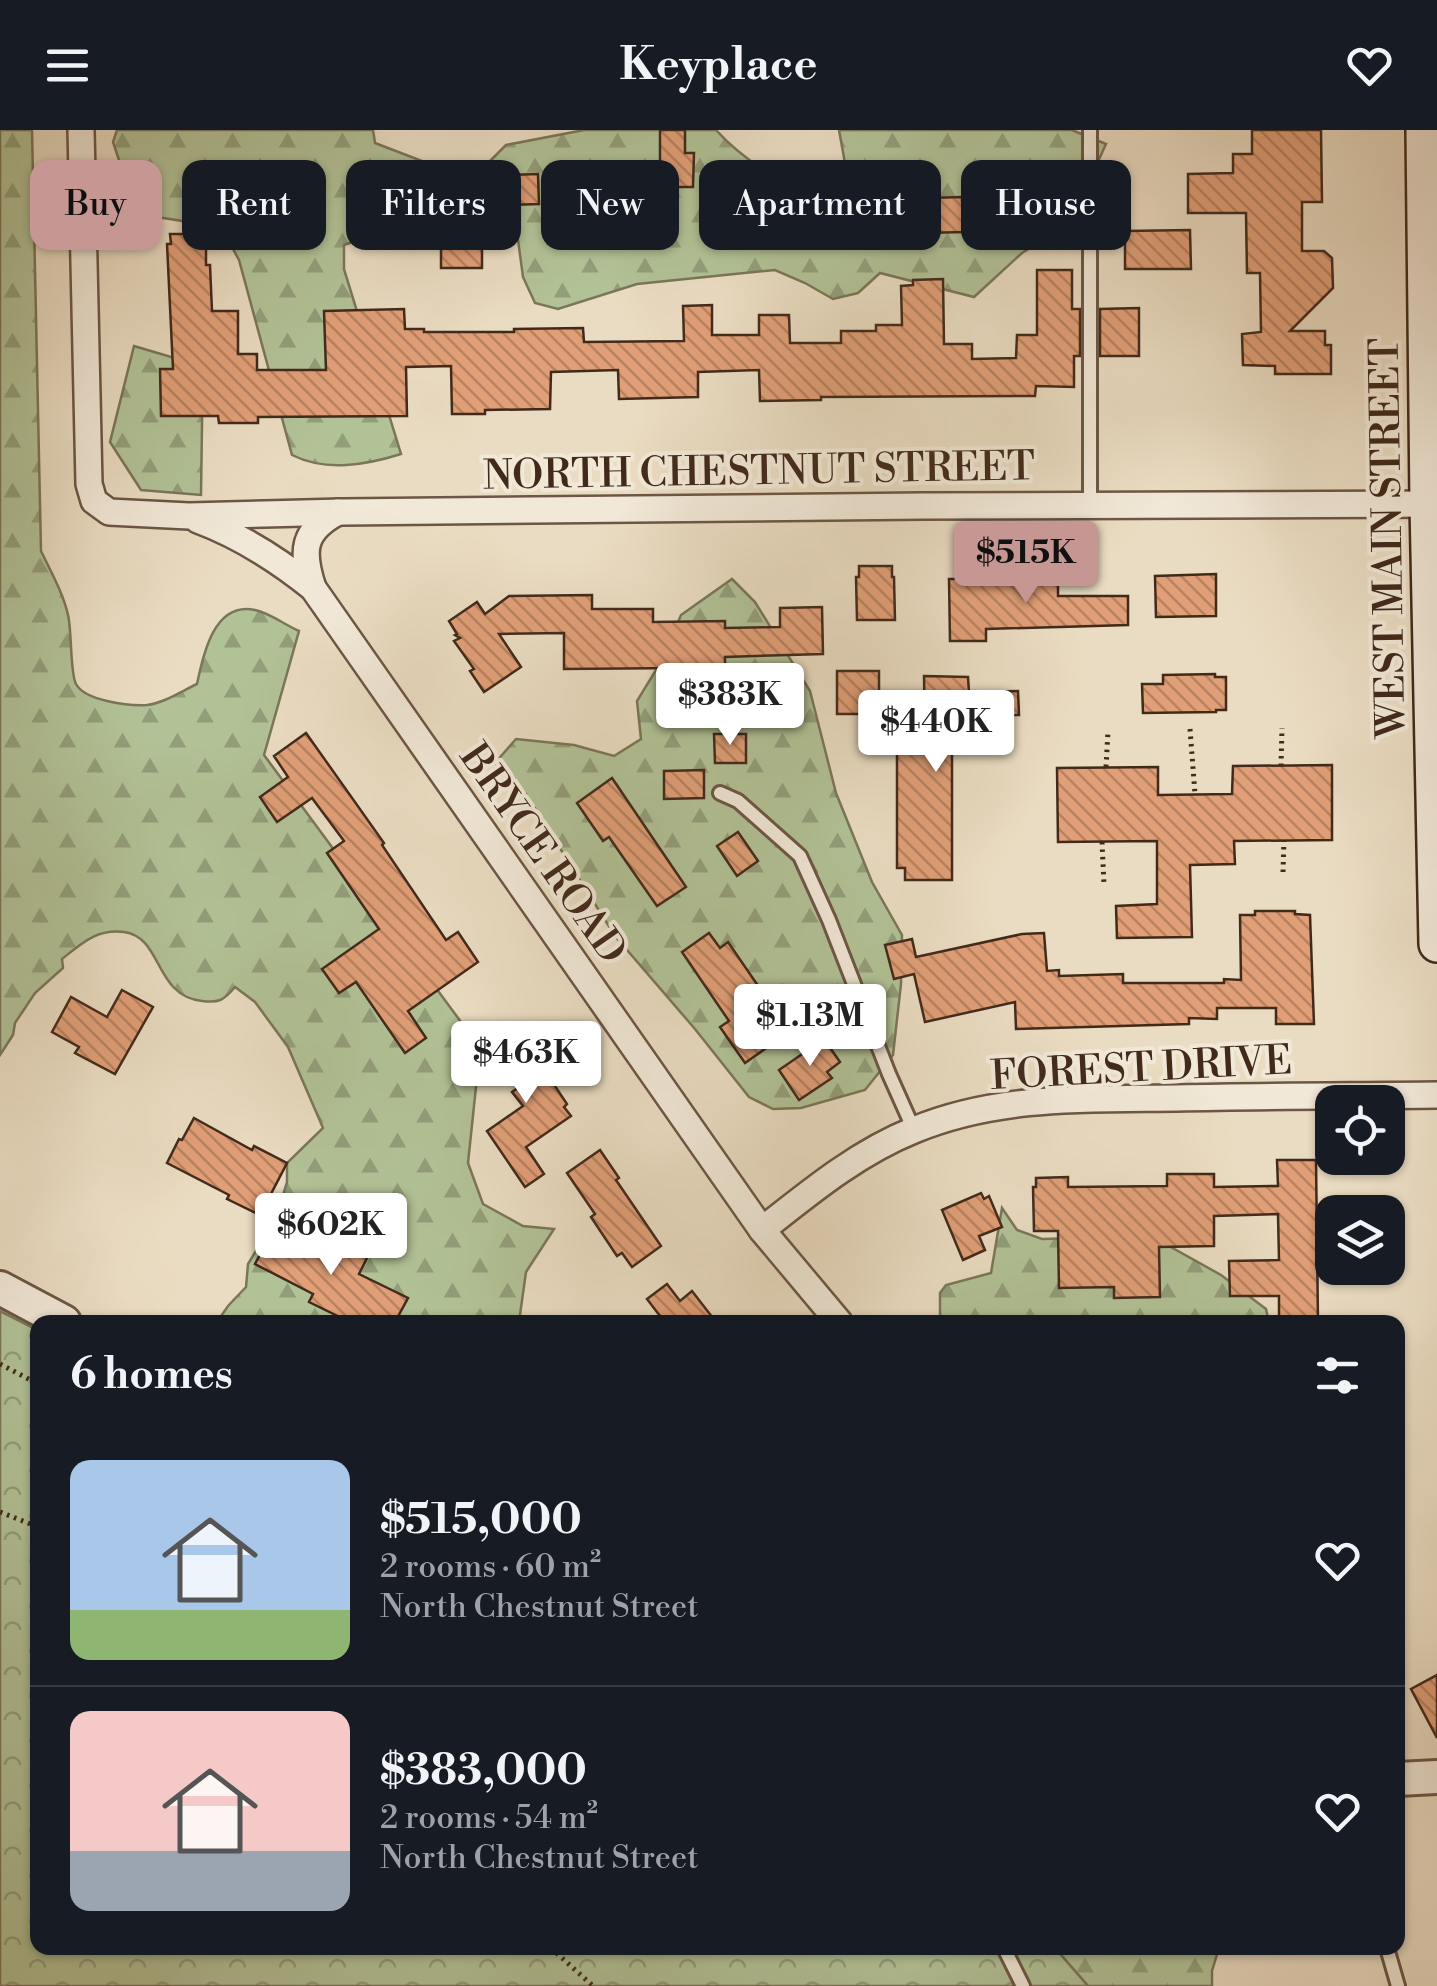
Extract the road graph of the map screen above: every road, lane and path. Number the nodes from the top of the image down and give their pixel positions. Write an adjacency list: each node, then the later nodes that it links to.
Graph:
1 (81, 130): 7 (street, NORTH CHESTNUT STREET)
2 (1090, 130): 4 (lane)
3 (1424, 130): 5 (main road, WEST MAIN STREET)
4 (1090, 504): 5 (street, NORTH CHESTNUT STREET); 6 (street, NORTH CHESTNUT STREET)
5 (1432, 504): 14 (main road, WEST MAIN STREET)
6 (338, 512): 7 (street, NORTH CHESTNUT STREET); 8 (street)
7 (189, 516): 8 (street, BRYCE ROAD)
8 (312, 588): 24 (street, BRYCE ROAD)
9 (1282, 728): 12 (path)
10 (1190, 729): 16 (path)
11 (1108, 731): 13 (path)
12 (1281, 766)
13 (1106, 767)
14 (1436, 774): 21 (main road, WEST MAIN STREET)
15 (720, 793): 23 (lane)
16 (1195, 794)
17 (1284, 840): 19 (path)
18 (1102, 842): 20 (path)
19 (1283, 872)
20 (1104, 885)
21 (1437, 944)
22 (1437, 1095): 23 (street, FOREST DRIVE)
23 (914, 1130): 24 (street, FOREST DRIVE)
24 (762, 1230): 27 (street, BRYCE ROAD)
25 (0, 1288): 26 (street)
26 (51, 1315)
27 (833, 1315)
28 (0, 1364): 29 (path)
29 (30, 1380)
30 (0, 1512): 31 (path)
31 (30, 1524)
32 (1437, 1777): 33 (street)
33 (1405, 1779)
34 (559, 1955): 37 (path)
35 (1008, 1955): 38 (lane)
36 (1389, 1955): 39 (lane)
37 (593, 1986)
38 (1023, 1986)
39 (1398, 1986)

